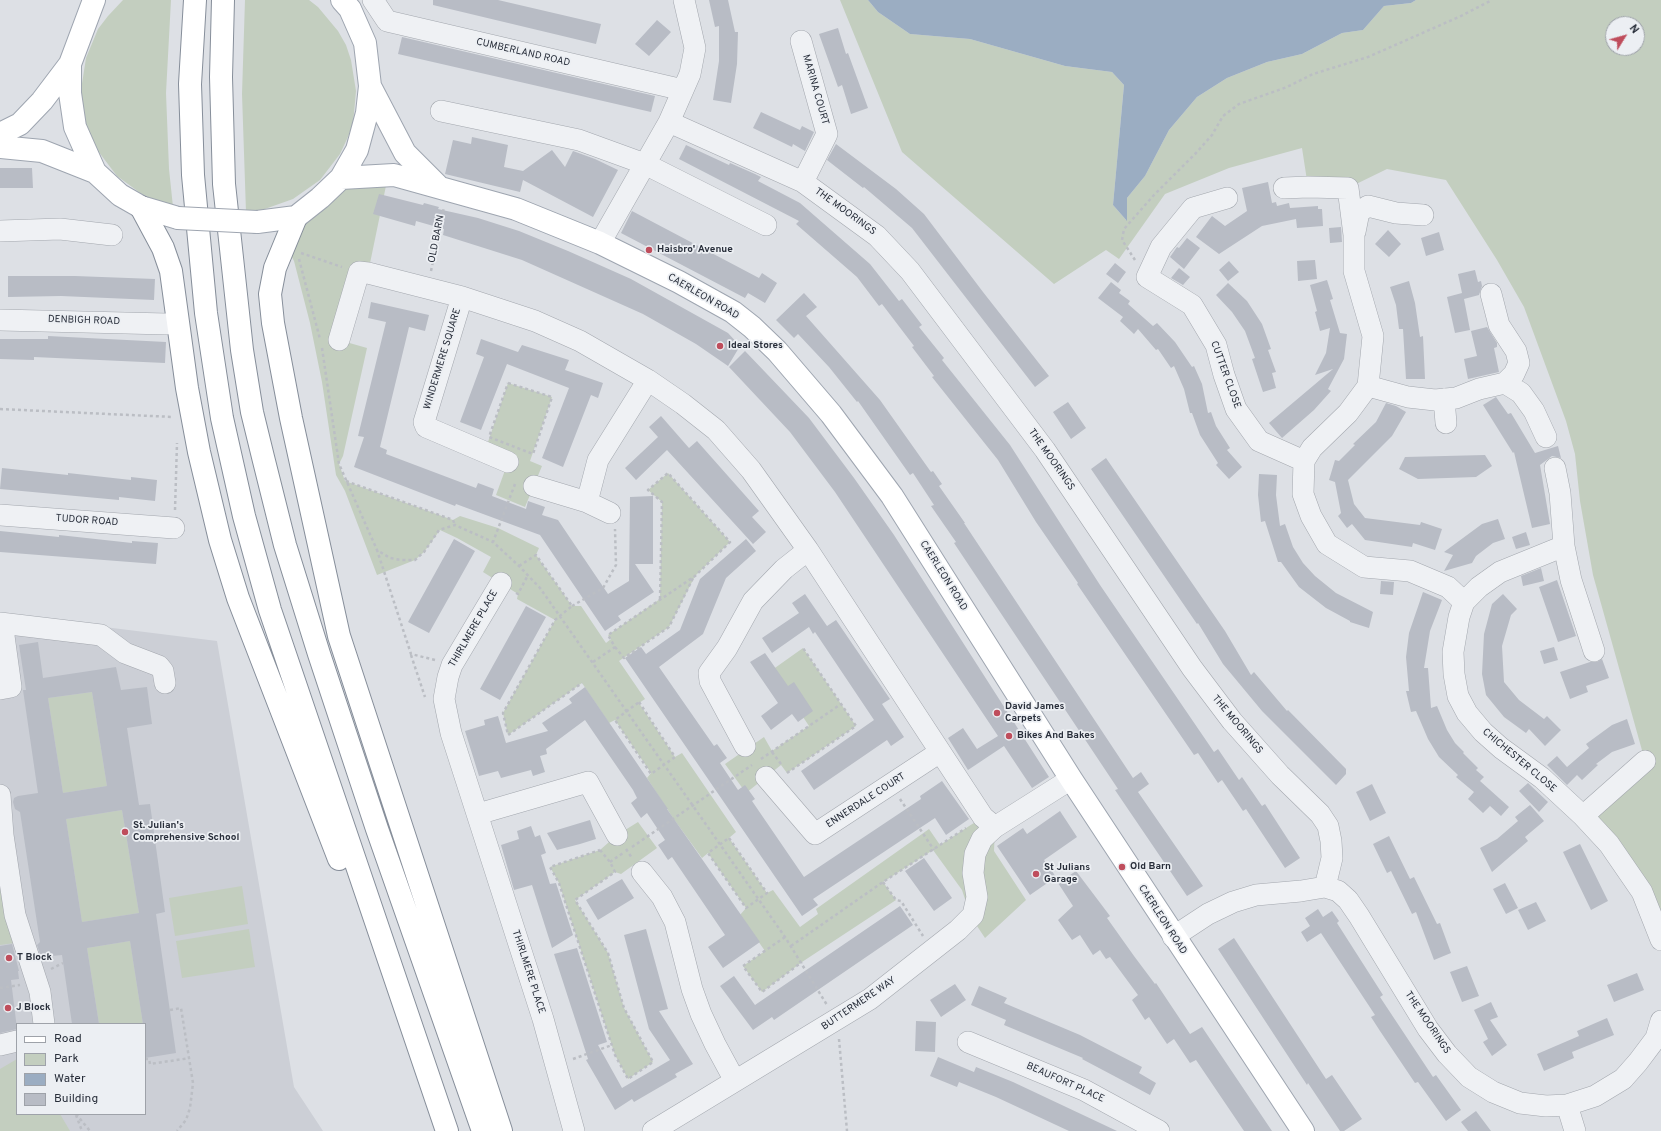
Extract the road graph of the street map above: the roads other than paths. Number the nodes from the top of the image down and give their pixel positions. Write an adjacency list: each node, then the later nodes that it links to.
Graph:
1 (94, 0): 8 (main road)
2 (195, 0): 77 (main road)
3 (223, 0): 78 (main road)
4 (342, 0): 9 (main road)
5 (373, 0): 10 (street, CUMBERLAND ROAD)
6 (684, 0): 10 (street)
7 (801, 41): 18 (street, MARINA COURT)
8 (70, 64): 13 (main road); 16 (main road)
9 (370, 86): 17 (main road); 19 (main road, CAERLEON ROAD)
10 (683, 90): 12 (street)
11 (441, 111): 15 (street)
12 (669, 122): 15 (street); 18 (street, THE MOORINGS)
13 (0, 134)
14 (0, 147): 16 (main road)
15 (645, 164): 25 (street); 29 (street)
16 (95, 172): 22 (main road)
17 (341, 178): 19 (main road, CAERLEON ROAD); 24 (main road)
18 (803, 182): 67 (street, THE MOORINGS)
19 (442, 187): 29 (main road, CAERLEON ROAD)
20 (1284, 188): 28 (street)
21 (1227, 198): 41 (street, CUTTER CLOSE)
22 (141, 207): 24 (main road, bridge); 77 (main road)
23 (1423, 215): 28 (street)
24 (296, 217): 79 (main road)
25 (766, 225)
26 (0, 231): 27 (street)
27 (112, 235)
28 (1354, 235): 37 (street)
29 (600, 243): 60 (main road, CAERLEON ROAD)
30 (1492, 294): 36 (street)
31 (462, 298): 34 (street); 35 (street); 43 (street, WINDERMERE SQUARE)
32 (0, 320): 33 (street, DENBIGH ROAD)
33 (167, 324)
34 (339, 340)
35 (648, 380): 43 (street); 48 (street)
36 (1505, 383): 38 (street); 40 (street)
37 (1368, 386): 38 (street); 41 (street)
38 (1444, 399): 39 (street)
39 (1446, 423)
40 (1546, 437)
41 (1304, 461): 50 (street)
42 (1555, 468): 47 (street)
43 (587, 502): 44 (street, WINDERMERE SQUARE)
44 (610, 513)
45 (0, 515): 46 (street, TUDOR ROAD)
46 (174, 528)
47 (1564, 546): 50 (street, CHICHESTER CLOSE); 53 (street)
48 (808, 550): 56 (street); 57 (street)
49 (501, 583): 62 (street, THIRLMERE PLACE)
50 (1464, 602): 63 (street, CHICHESTER CLOSE)
51 (0, 623): 54 (street)
52 (0, 629): 55 (street)
53 (1594, 651)
54 (164, 683)
55 (0, 689)
56 (745, 746)
57 (940, 752): 59 (street, ENNERDALE COURT); 64 (street)
58 (1645, 761): 63 (street)
59 (766, 777)
60 (1071, 779): 64 (street); 68 (main road, CAERLEON ROAD)
61 (0, 794): 71 (street)
62 (478, 814): 65 (street); 80 (street, THIRLMERE PLACE)
63 (1583, 816): 69 (street, CHICHESTER CLOSE)
64 (989, 822): 75 (street, BUTTERMERE WAY)
65 (622, 843)
66 (642, 872): 75 (street)
67 (1325, 887): 68 (street); 76 (street, THE MOORINGS)
68 (1173, 936): 83 (main road, CAERLEON ROAD)
69 (1661, 940)
70 (1661, 1021): 76 (street, THE MOORINGS)
71 (44, 1023)
72 (16, 1041): 74 (street)
73 (968, 1042): 82 (street, BEAUFORT PLACE)
74 (0, 1045)
75 (735, 1081): 81 (street, BUTTERMERE WAY)
76 (1567, 1105): 84 (street)
77 (444, 1122)
78 (483, 1131)
79 (501, 1131)
80 (574, 1131)
81 (653, 1131)
82 (1159, 1131)
83 (1303, 1131)
84 (1575, 1131)

